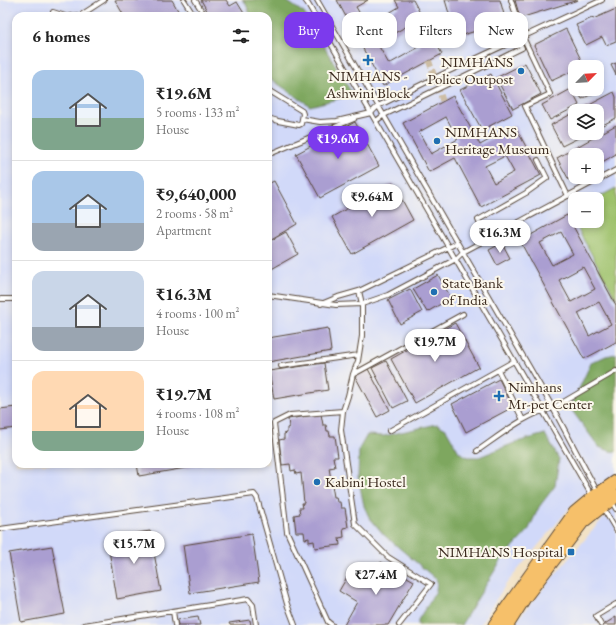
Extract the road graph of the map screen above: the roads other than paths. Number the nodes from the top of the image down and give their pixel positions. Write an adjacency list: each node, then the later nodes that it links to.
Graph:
1 (104, 0): 8 (lane)
2 (184, 0): 9 (lane)
3 (195, 0): 10 (lane)
4 (305, 0): 18 (lane)
5 (317, 0): 17 (lane)
6 (511, 0): 11 (lane)
7 (602, 0): 12 (lane)
8 (86, 12)
9 (192, 12)
10 (202, 12)
11 (515, 12)
12 (528, 35)
13 (500, 48): 17 (lane)
14 (522, 48): 19 (lane)
15 (528, 48): 27 (lane)
16 (272, 92): 21 (lane)
17 (378, 106): 18 (lane); 19 (lane)
18 (369, 113): 21 (lane); 22 (lane); 23 (lane)
19 (384, 115): 22 (lane); 29 (lane)
20 (272, 119): 21 (lane)
21 (302, 119)
22 (376, 121): 30 (lane)
23 (272, 153)
24 (538, 160): 28 (lane)
25 (616, 170): 26 (lane)
26 (575, 192)
27 (568, 196): 28 (lane)
28 (487, 240): 31 (lane)
29 (457, 243): 30 (lane); 31 (lane)
30 (448, 247): 32 (lane); 33 (lane)
31 (463, 252): 32 (lane); 46 (lane)
32 (456, 259): 38 (lane); 41 (lane)
33 (359, 291): 37 (lane); 38 (lane)
34 (272, 296): 37 (lane)
35 (0, 299): 36 (lane)
36 (12, 299)
37 (321, 304): 38 (lane)
38 (362, 304): 40 (lane)
39 (463, 314): 45 (lane)
40 (359, 355): 42 (lane); 45 (lane)
41 (514, 361): 43 (lane); 47 (lane)
42 (281, 366)
43 (498, 370): 49 (lane); 50 (lane)
44 (616, 371): 46 (lane)
45 (353, 374): 48 (lane)
46 (553, 408): 47 (lane); 53 (lane)
47 (542, 410): 49 (lane); 53 (lane)
48 (343, 411): 63 (lane); 64 (lane)
49 (523, 420): 51 (lane)
50 (389, 431)
51 (477, 451)
52 (616, 482): 53 (main road)
53 (606, 500): 55 (lane); 65 (main road); 66 (main road)
54 (0, 529): 62 (lane)
55 (616, 530)
56 (616, 604): 67 (lane)
57 (173, 611): 58 (lane); 60 (lane); 61 (lane)
58 (95, 624): 59 (lane)
59 (84, 625)
60 (174, 625)
61 (256, 625)
62 (295, 625)
63 (332, 625)
64 (399, 625)
65 (495, 625)
66 (507, 625)
67 (601, 625)

